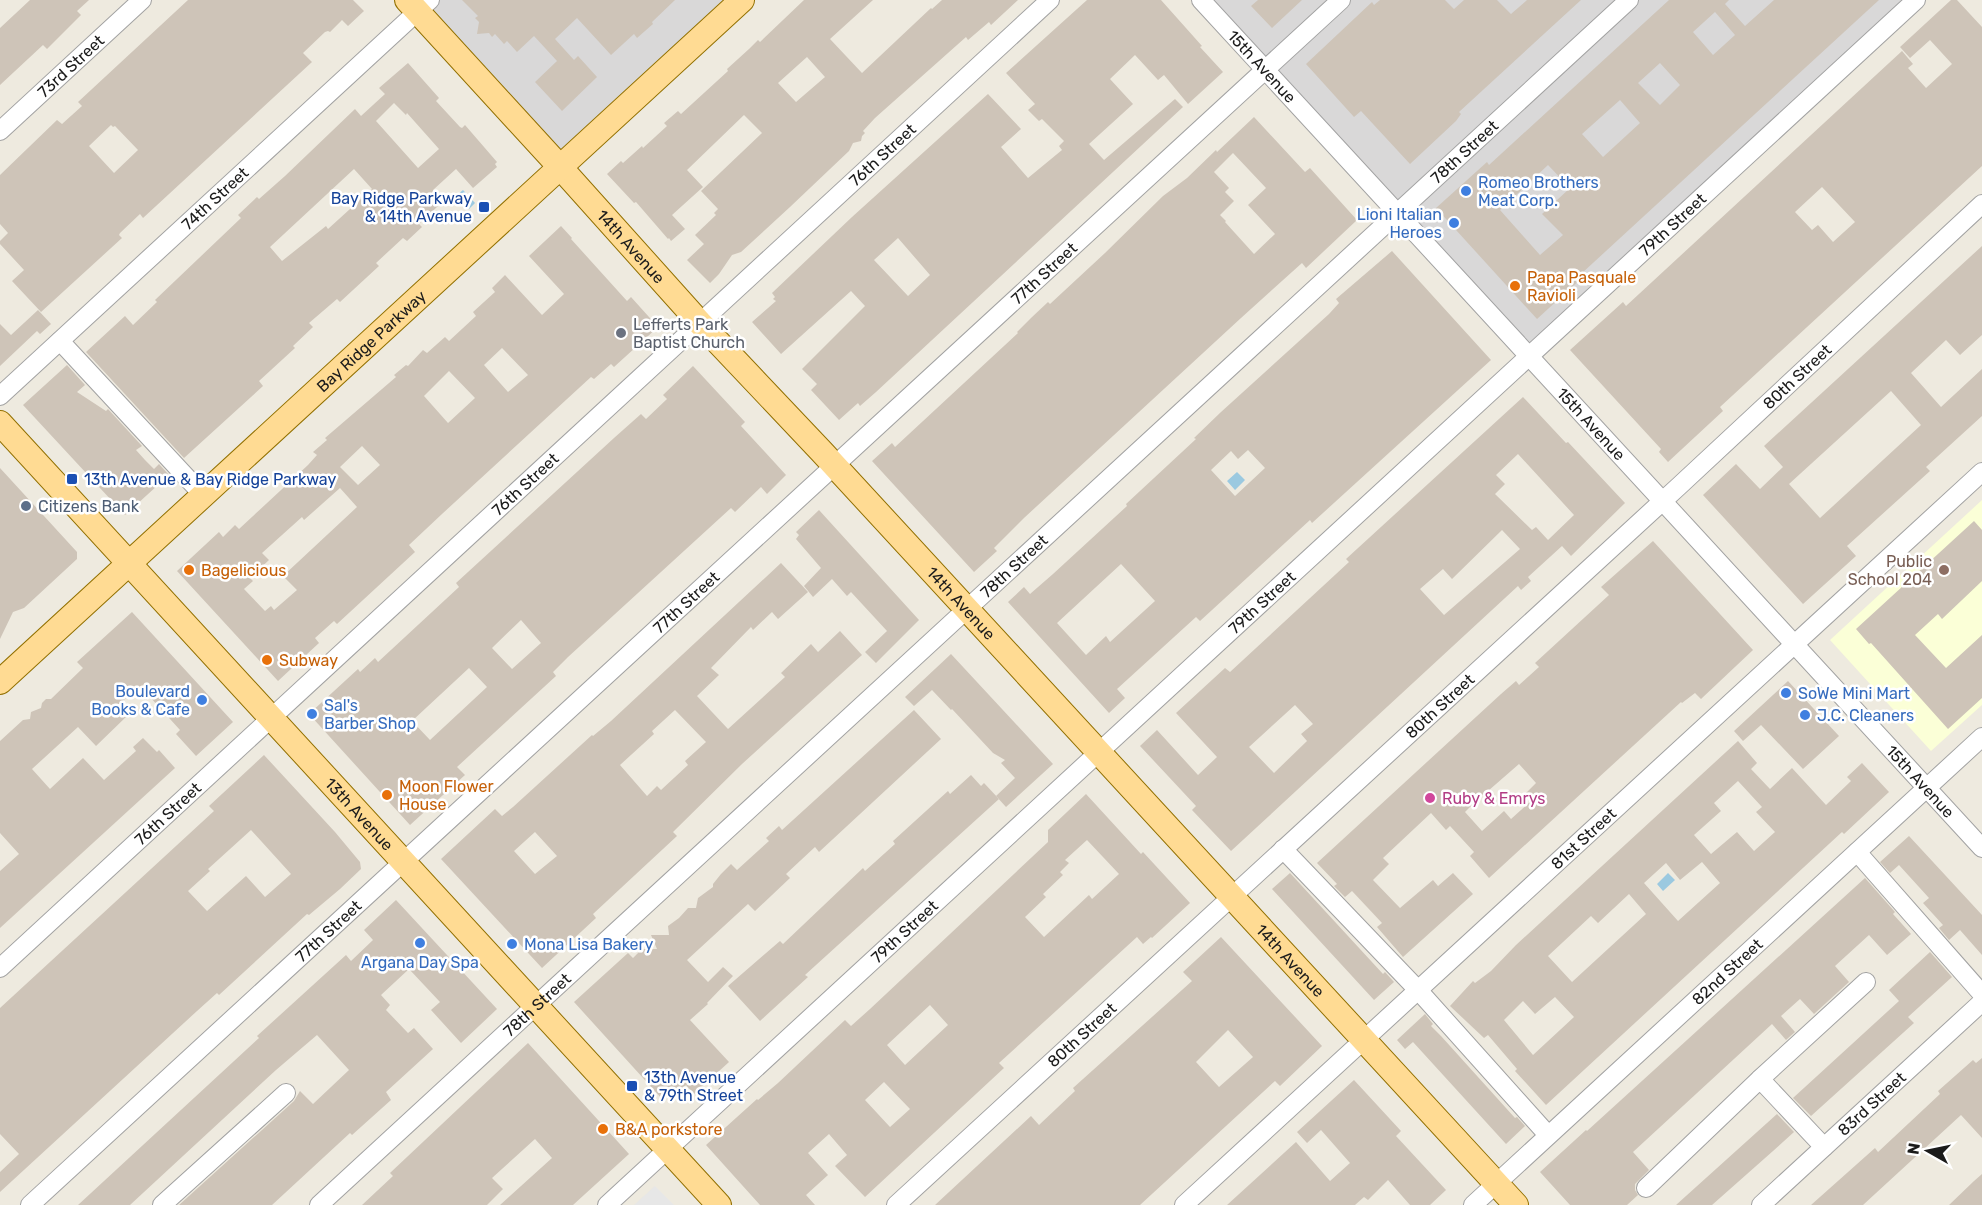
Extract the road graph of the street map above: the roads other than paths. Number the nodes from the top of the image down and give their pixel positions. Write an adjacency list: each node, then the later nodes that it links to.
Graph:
1 (142, 0): 10 (street, 73rd Street)
2 (742, 0): 11 (main road, Bay Ridge Parkway)
3 (1050, 0): 14 (street, 76th Street)
4 (1201, 0): 9 (street, 15th Avenue)
5 (1341, 0): 9 (street, 77th Street)
6 (1629, 0): 13 (street, 78th Street)
7 (1916, 0): 16 (street, 79th Street)
8 (418, 4): 11 (main road, 14th Avenue); 15 (street, 74th Street)
9 (1266, 69): 13 (street, 15th Avenue); 19 (street, 77th Street)
10 (0, 131)
11 (560, 167): 14 (main road, 14th Avenue); 21 (main road, Bay Ridge Parkway)
12 (1982, 204): 22 (street, 80th Street)
13 (1398, 212): 16 (street, 15th Avenue); 24 (street, 78th Street)
14 (699, 322): 19 (main road, 14th Avenue); 27 (street, 76th Street)
15 (60, 341): 17 (street, 74th Street); 21 (street)
16 (1531, 357): 22 (street, 15th Avenue); 29 (street, 79th Street)
17 (0, 396)
18 (0, 423): 23 (main road, 13th Avenue)
19 (834, 465): 24 (main road, 14th Avenue); 34 (street, 77th Street)
20 (1982, 472): 25 (street, 81st Street)
21 (203, 495): 23 (main road, Bay Ridge Parkway)
22 (1663, 500): 25 (street, 15th Avenue); 32 (street, 80th Street)
23 (129, 563): 26 (main road, Bay Ridge Parkway); 27 (main road, 13th Avenue)
24 (967, 609): 29 (main road, 14th Avenue); 41 (street, 78th Street)
25 (1795, 644): 30 (street, 15th Avenue); 38 (street, 81st Street)
26 (0, 682)
27 (272, 718): 34 (main road, 13th Avenue); 36 (street, 76th Street)
28 (1982, 737): 30 (street, 82nd Street)
29 (1099, 753): 35 (main road, 14th Avenue); 47 (street, 79th Street)
30 (1927, 788): 31 (street, 15th Avenue); 33 (street, 82nd Street)
31 (1982, 848)
32 (1283, 849): 35 (street, 80th Street); 38 (street)
33 (1857, 852): 39 (street); 45 (street, 82nd Street)
34 (403, 862): 41 (main road, 13th Avenue); 50 (street, 77th Street)
35 (1232, 896): 42 (main road, 14th Avenue); 55 (street, 80th Street)
36 (0, 968)
37 (1866, 982): 43 (street)
38 (1418, 990): 42 (street, 81st Street); 45 (street)
39 (1982, 994)
40 (1982, 1002): 46 (street, 83rd Street)
41 (536, 1006): 47 (main road, 13th Avenue); 52 (street, 78th Street)
42 (1363, 1040): 48 (main road, 14th Avenue); 56 (street, 81st Street)
43 (1760, 1078): 46 (street); 49 (street)
44 (286, 1093): 51 (street)
45 (1548, 1135): 48 (street, 82nd Street)
46 (1824, 1147): 59 (street, 83rd Street)
47 (668, 1150): 53 (street, 79th Street); 54 (main road, 13th Avenue)
48 (1496, 1184): 57 (street, 82nd Street); 58 (main road, 14th Avenue)
49 (1646, 1188)
50 (30, 1205)
51 (162, 1205)
52 (319, 1205)
53 (608, 1205)
54 (718, 1205)
55 (896, 1205)
56 (1184, 1205)
57 (1473, 1205)
58 (1516, 1205)
59 (1761, 1205)

